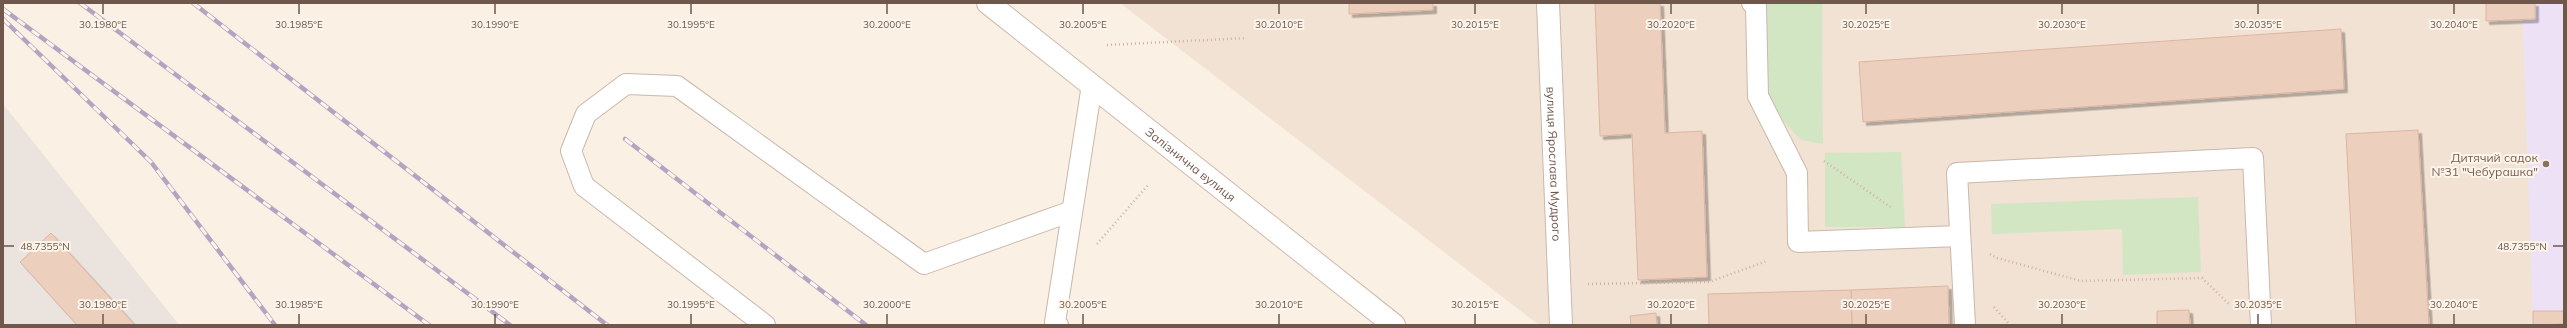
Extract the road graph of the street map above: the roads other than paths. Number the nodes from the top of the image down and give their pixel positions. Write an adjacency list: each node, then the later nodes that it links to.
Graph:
1 (988, 3): 4 (main road, Залізнична вулиця)
2 (1548, 3): 10 (main road, вулиця Ярослава Мудрого)
3 (1752, 3): 6 (lane)
4 (1092, 85): 5 (lane); 9 (main road, Залізнична вулиця)
5 (1072, 211): 7 (lane); 8 (lane)
6 (1960, 236): 11 (lane); 12 (lane)
7 (765, 325)
8 (1058, 325)
9 (1394, 325)
10 (1561, 325)
11 (1965, 325)
12 (2261, 325)

